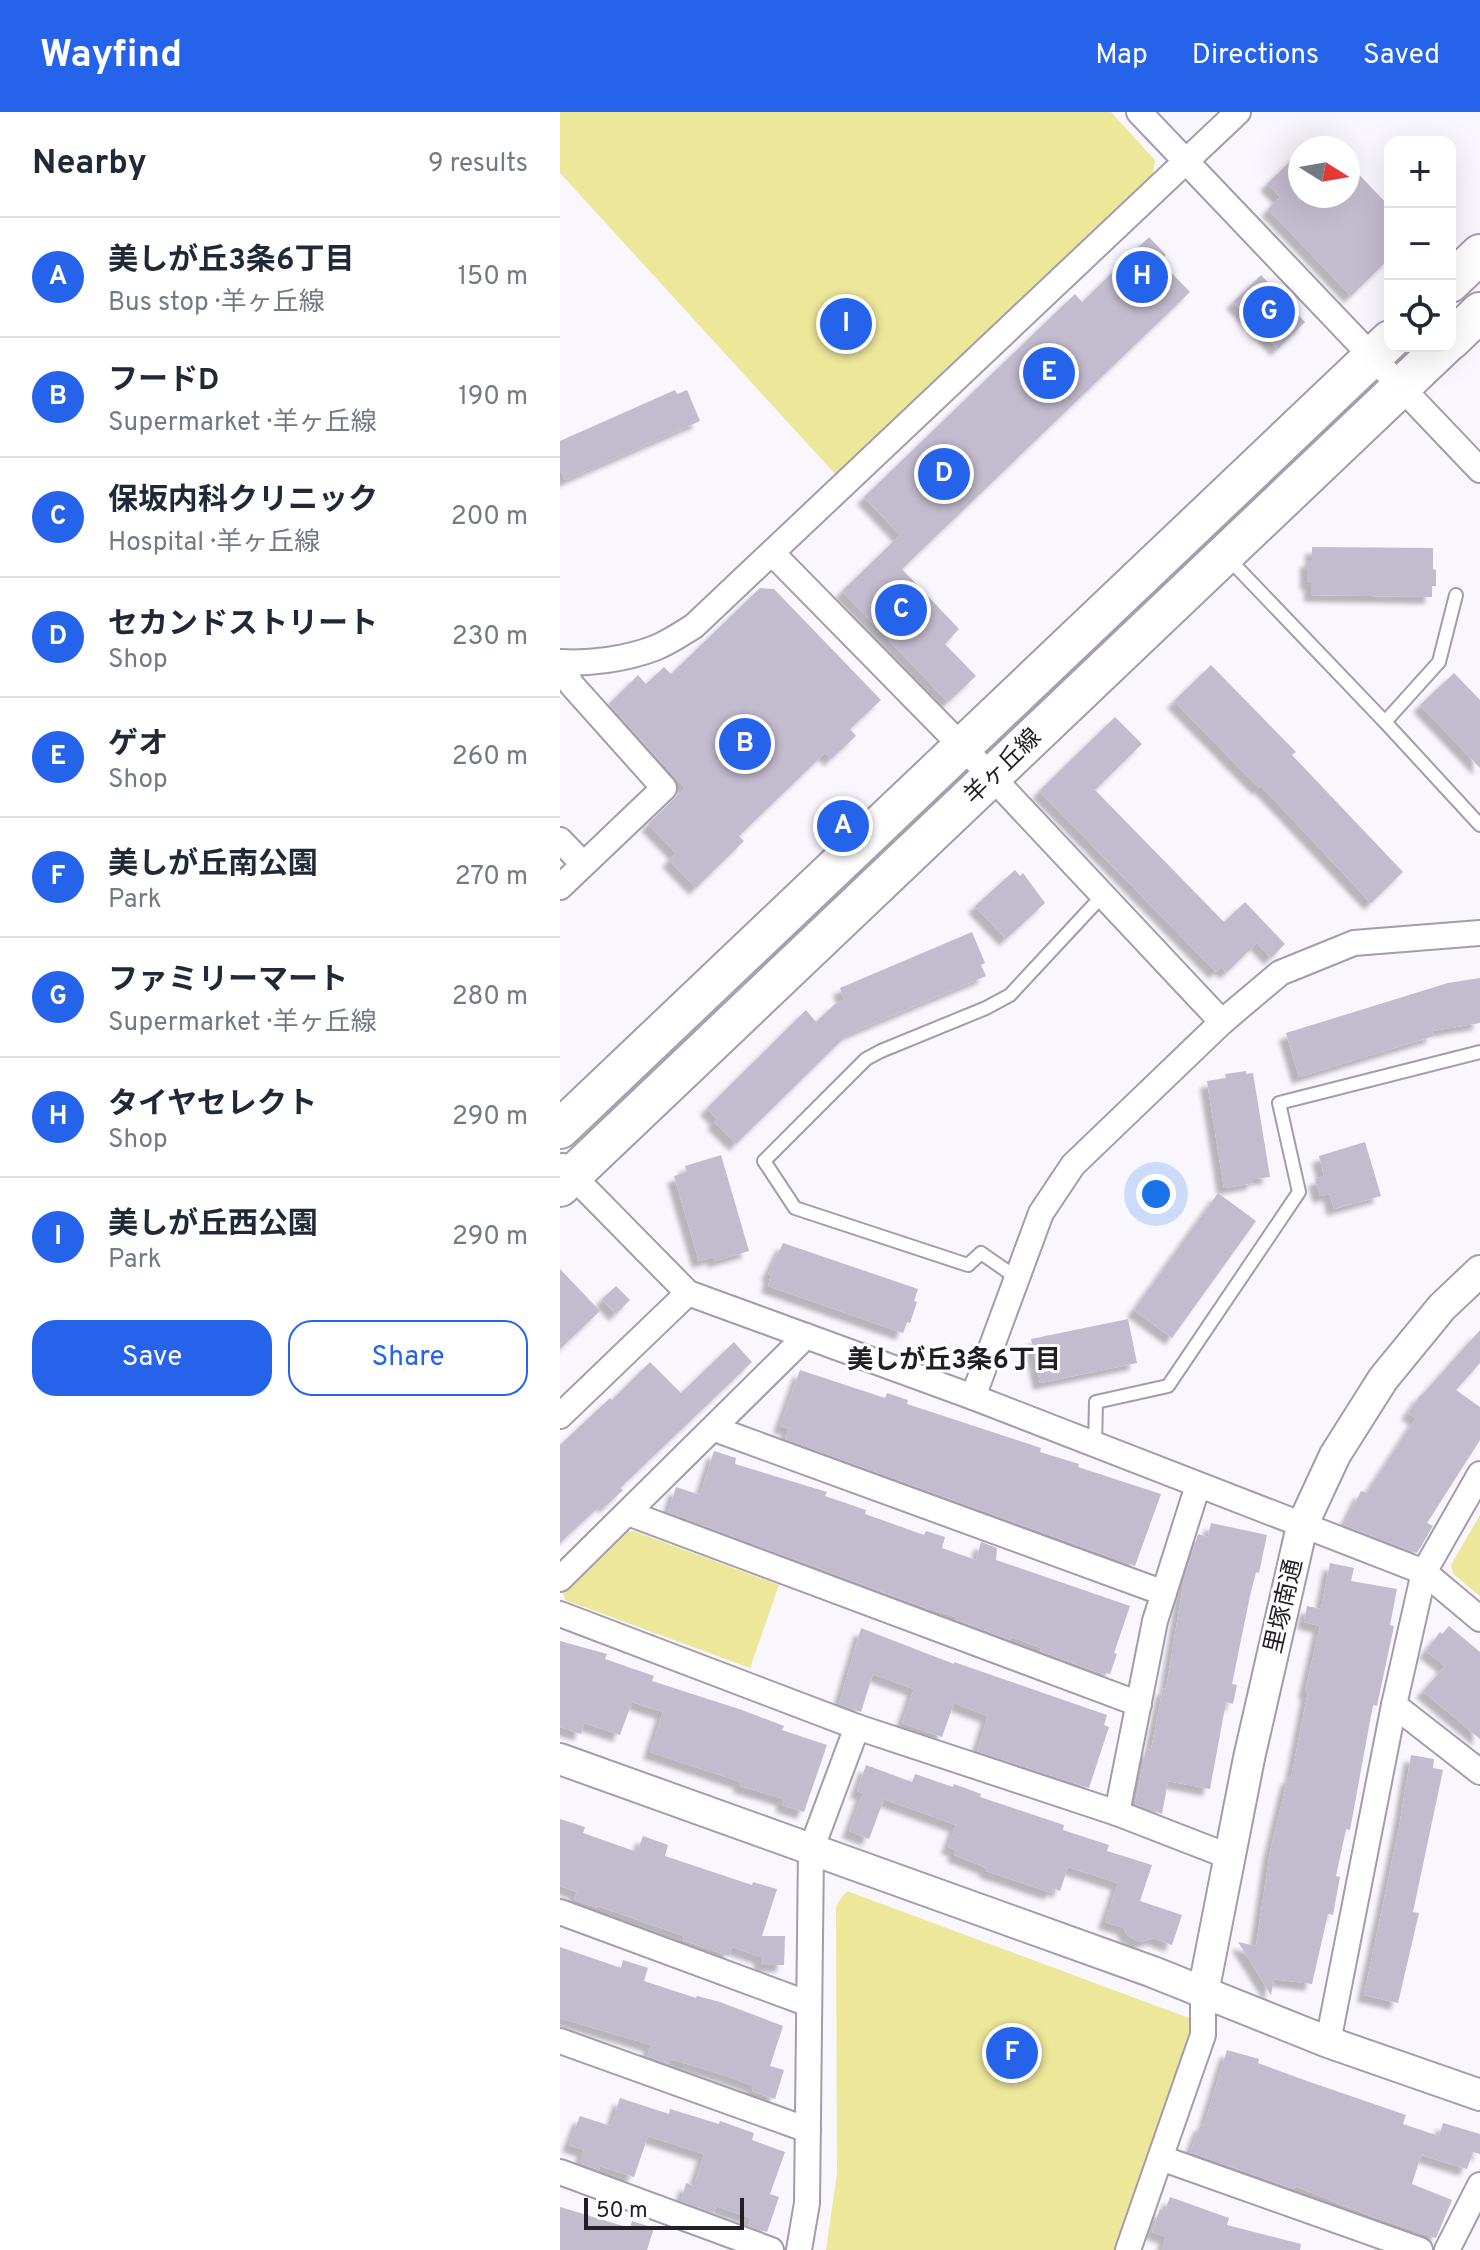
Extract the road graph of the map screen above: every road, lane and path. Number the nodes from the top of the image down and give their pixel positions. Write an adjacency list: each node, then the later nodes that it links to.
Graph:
1 (1139, 112): 3 (street)
2 (1238, 112): 3 (street)
3 (1186, 160): 8 (street); 12 (street)
4 (1480, 254): 5 (main road)
5 (1453, 280)
6 (1480, 312): 7 (main road)
7 (1456, 335)
8 (1382, 348): 10 (street); 17 (main road, 羊ヶ丘線)
9 (1438, 352): 10 (main road, 羊ヶ丘線)
10 (1401, 387): 11 (street); 13 (main road, 羊ヶ丘線)
11 (1480, 470)
12 (773, 554): 15 (street); 17 (street)
13 (1224, 554): 16 (lane); 18 (main road, 羊ヶ丘線)
14 (1456, 595): 16 (lane)
15 (561, 662): 21 (street)
16 (1385, 722): 19 (lane)
17 (962, 746): 18 (street); 27 (main road, 羊ヶ丘線)
18 (991, 776): 23 (street); 28 (main road, 羊ヶ丘線)
19 (1480, 825)
20 (560, 840): 21 (street)
21 (583, 864): 22 (street)
22 (560, 887)
23 (1103, 895): 25 (street); 30 (lane)
24 (1480, 933): 25 (street)
25 (1222, 1022): 30 (street)
26 (1480, 1052): 36 (lane)
27 (560, 1129)
28 (564, 1175): 31 (street)
29 (1480, 1271): 40 (street, 里塚南通)
30 (1017, 1278): 33 (street)
31 (688, 1293): 32 (street); 34 (street)
32 (806, 1336): 33 (street); 35 (street)
33 (973, 1397): 36 (street)
34 (560, 1416)
35 (715, 1429): 39 (street); 43 (street)
36 (1095, 1445): 38 (street)
37 (1480, 1474): 41 (street)
38 (1198, 1485): 40 (street); 43 (street)
39 (628, 1513): 42 (street); 46 (street)
40 (1302, 1526): 41 (street); 53 (street, 里塚南通)
41 (1424, 1572): 45 (street); 47 (street)
42 (560, 1579)
43 (1164, 1593): 46 (street)
44 (560, 1614): 48 (street)
45 (1480, 1619)
46 (1139, 1704): 51 (street)
47 (1394, 1705): 50 (street); 58 (street)
48 (857, 1727): 51 (street); 52 (street)
49 (560, 1759): 52 (street)
50 (1480, 1772)
51 (1117, 1813): 53 (street)
52 (811, 1850): 55 (street); 56 (street)
53 (1228, 1856): 55 (street, 里塚南通)
54 (560, 1912): 56 (street)
55 (1203, 1993): 58 (street); 61 (street)
56 (809, 2004): 60 (street)
57 (560, 2041): 60 (street)
58 (1328, 2042): 59 (street)
59 (1480, 2095)
60 (808, 2130): 65 (street)
61 (1161, 2158): 66 (street); 67 (street)
62 (560, 2172): 64 (street)
63 (1480, 2185): 68 (street)
64 (771, 2250)
65 (799, 2250)
66 (1128, 2250)
67 (1420, 2250)
68 (1447, 2250)

